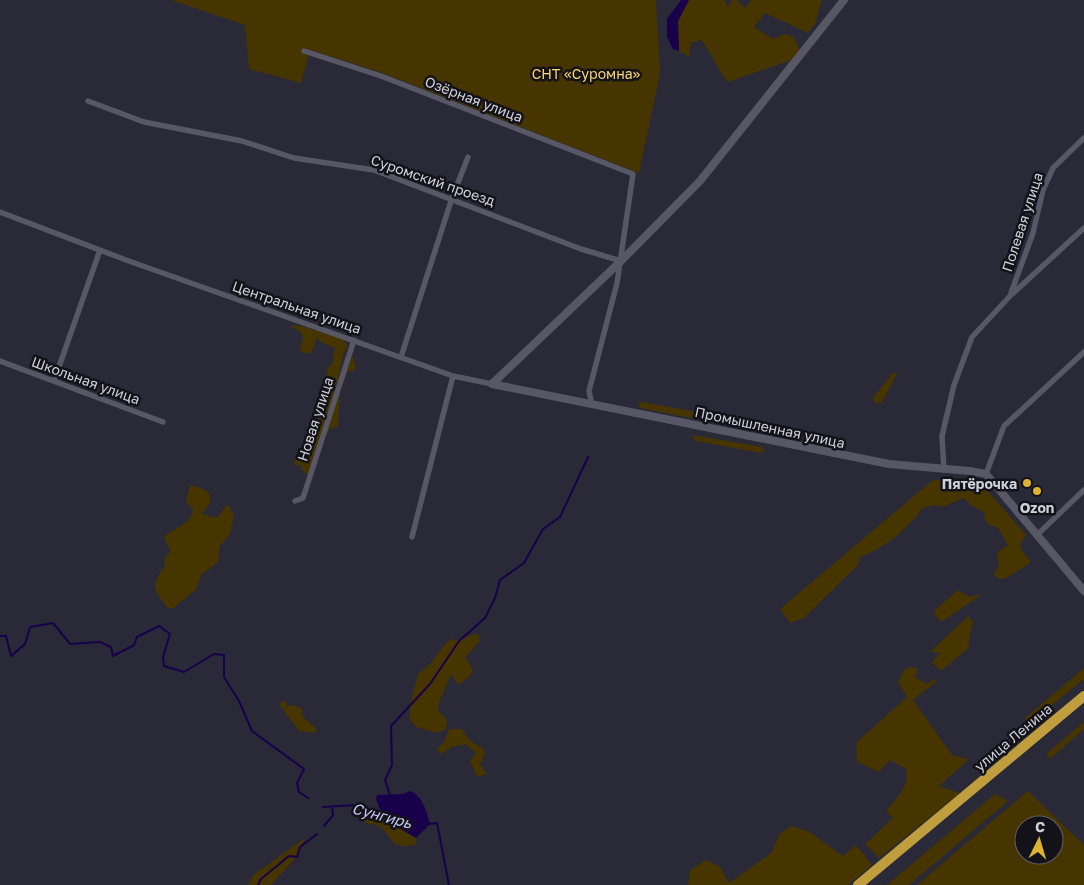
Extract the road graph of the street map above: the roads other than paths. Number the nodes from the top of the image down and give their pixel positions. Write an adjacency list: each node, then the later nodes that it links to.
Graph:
1 (844, 0): 10 (street)
2 (304, 52): 10 (street, Озёрная улица)
3 (88, 101): 6 (street, Суромский проезд)
4 (1084, 138): 11 (street, Полевая улица)
5 (468, 157): 6 (street)
6 (452, 198): 10 (street, Суромский проезд); 14 (street)
7 (0, 212): 9 (street, Центральная улица)
8 (1084, 228): 11 (street)
9 (100, 250): 12 (street, Центральная улица); 17 (street)
10 (622, 261): 18 (street); 19 (street)
11 (1010, 296): 21 (street)
12 (354, 340): 14 (street, Центральная улица); 24 (street, Новая улица)
13 (1084, 352): 22 (street)
14 (401, 357): 16 (street, Центральная улица)
15 (0, 361): 17 (street, Школьная улица)
16 (453, 376): 18 (street, Центральная улица); 26 (street)
17 (54, 381): 20 (street, Школьная улица)
18 (492, 384): 19 (street, Центральная улица)
19 (592, 405): 21 (street, Промышленная улица)
20 (163, 422)
21 (944, 470): 22 (street, Промышленная улица)
22 (986, 474): 25 (street)
23 (1084, 490): 25 (street)
24 (295, 501)
25 (1038, 534): 27 (street)
26 (412, 537)
27 (1084, 591)
28 (1084, 696): 30 (highway, улица Ленина)
29 (1084, 704): 30 (highway, улица Ленина)
30 (962, 802): 31 (highway); 32 (highway)
31 (858, 885)
32 (869, 885)

